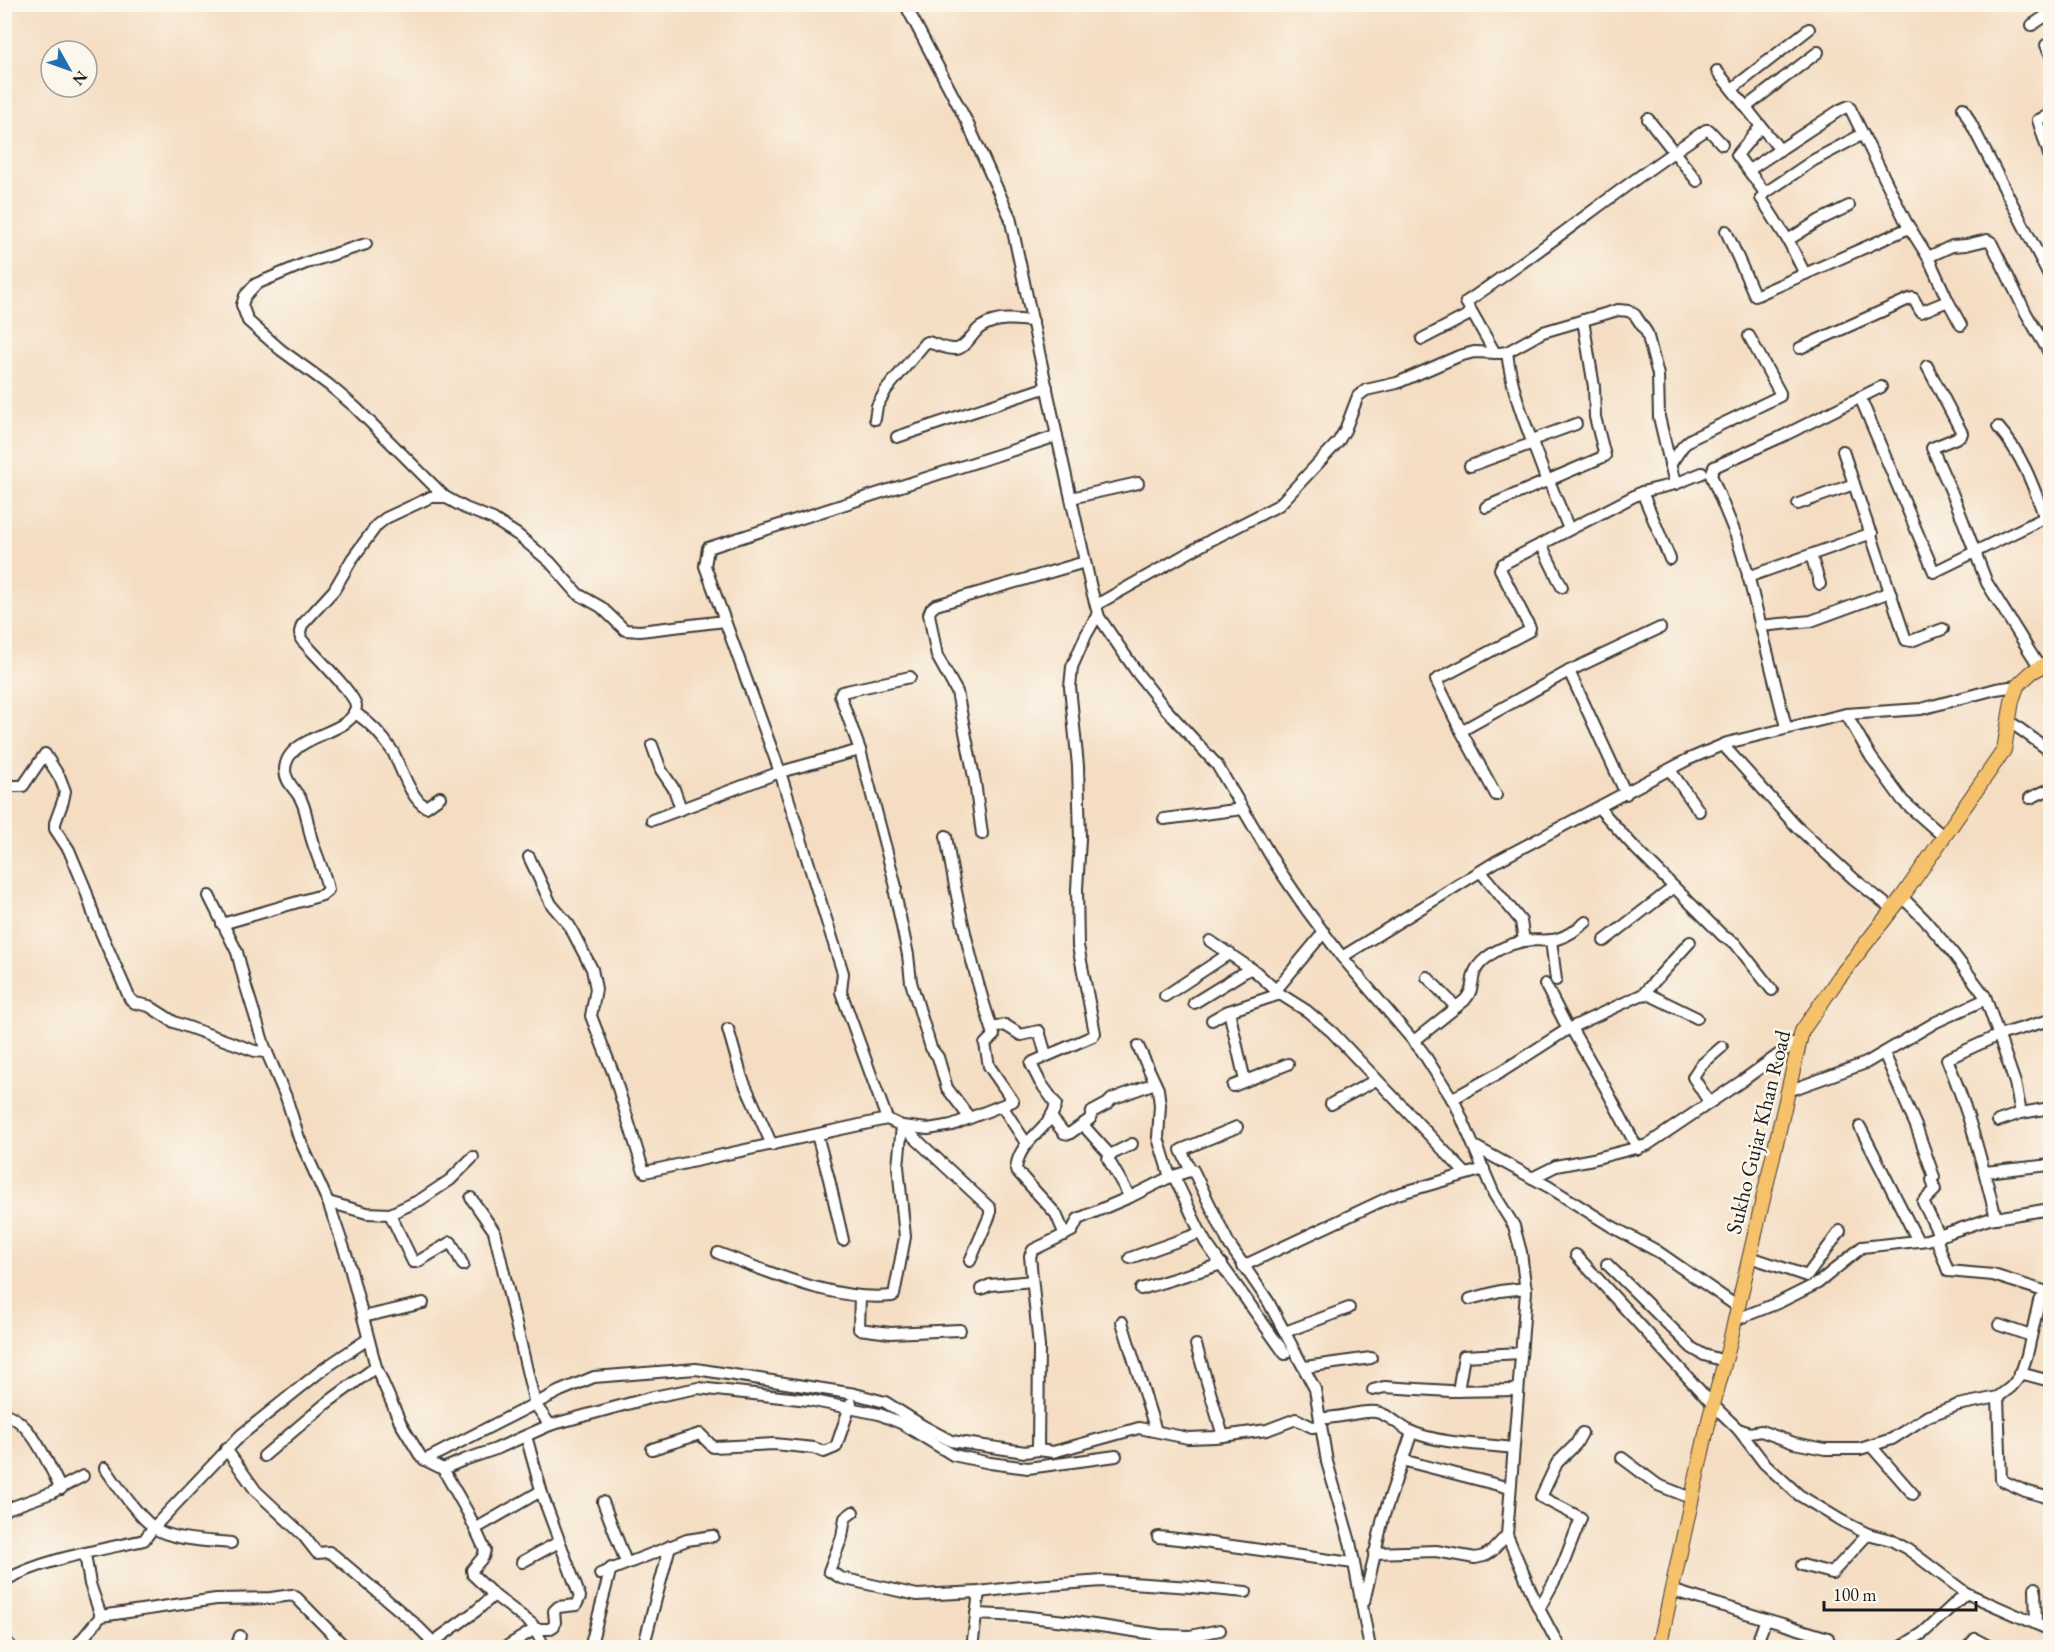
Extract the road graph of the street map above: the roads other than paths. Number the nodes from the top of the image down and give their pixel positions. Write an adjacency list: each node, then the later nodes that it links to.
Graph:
1 (905, 4): 32 (street)
2 (2050, 13): 3 (street)
3 (2032, 24)
4 (1809, 29): 7 (street)
5 (1818, 52): 8 (street)
6 (1717, 70): 7 (street)
7 (1732, 89): 8 (street)
8 (1746, 108): 12 (street)
9 (1963, 108): 28 (street)
10 (2050, 115): 17 (street)
11 (1648, 118): 16 (street)
12 (1761, 126): 15 (street); 18 (street)
13 (1863, 134): 15 (street); 20 (street); 22 (street)
14 (1722, 144): 16 (street)
15 (1780, 150): 18 (street)
16 (1673, 152): 19 (street); 30 (street)
17 (2050, 158)
18 (1749, 170): 20 (street)
19 (1697, 181)
20 (1765, 193): 24 (street)
21 (1849, 206): 24 (street)
22 (1909, 228): 26 (street); 27 (street)
23 (1726, 231): 27 (street)
24 (1788, 240): 27 (street)
25 (366, 244): 59 (street)
26 (1928, 257): 29 (street); 39 (street)
27 (1804, 274)
28 (2050, 277)
29 (1948, 301): 33 (street); 36 (street)
30 (1472, 313): 35 (street); 38 (street)
31 (1583, 320): 37 (street); 51 (street); 54 (street)
32 (1033, 321): 41 (street); 44 (street)
33 (1961, 325)
34 (1749, 336): 51 (street)
35 (1422, 339)
36 (1800, 348)
37 (1507, 352): 38 (street); 49 (street)
38 (1495, 353): 75 (street)
39 (2050, 354)
40 (1928, 366): 67 (street)
41 (1047, 387): 47 (street); 48 (street)
42 (1881, 387): 43 (street)
43 (1860, 397): 67 (street); 71 (street)
44 (875, 419)
45 (1576, 424): 49 (street)
46 (1998, 427): 63 (street)
47 (1057, 436): 60 (street); 76 (street)
48 (897, 437)
49 (1532, 441): 52 (street); 54 (street)
50 (1843, 451): 57 (street)
51 (1670, 465): 56 (street)
52 (1470, 466)
53 (1702, 473): 56 (street)
54 (1548, 482): 62 (street); 64 (street)
55 (1138, 483): 60 (street)
56 (1675, 484): 58 (street)
57 (1854, 484): 61 (street); 65 (street)
58 (1642, 492): 64 (street); 69 (street)
59 (446, 497): 76 (street); 84 (street)
60 (1071, 498): 70 (street)
61 (1798, 504)
62 (1486, 507)
63 (2048, 517): 67 (street)
64 (1569, 529): 66 (street)
65 (1872, 533): 68 (street); 74 (street)
66 (1541, 544): 73 (street); 88 (street)
67 (1976, 552): 80 (street)
68 (1811, 555): 71 (street); 72 (street)
69 (1670, 559)
70 (1085, 562): 75 (street); 107 (street)
71 (1748, 577): 77 (street)
72 (1820, 584)
73 (1562, 587)
74 (1890, 592): 77 (street); 79 (street)
75 (1097, 609): 103 (street); 151 (street)
76 (725, 621): 94 (street)
77 (1760, 626): 87 (street)
78 (1660, 628): 81 (street)
79 (1943, 629)
80 (2045, 665): 83 (main road)
81 (1569, 671): 88 (street); 97 (street)
82 (910, 677): 91 (street)
83 (2016, 686): 85 (street); 86 (main road, Sukho Gujar Khan Road)
84 (354, 712): 99 (street); 117 (street)
85 (1846, 714): 87 (street); 109 (street)
86 (2009, 721): 92 (street); 109 (main road, Sukho Gujar Khan Road)
87 (1786, 727): 90 (street)
88 (1461, 731): 98 (street)
89 (652, 745): 102 (street)
90 (1723, 745): 93 (street); 115 (street)
91 (860, 750): 94 (street); 164 (street)
92 (2050, 751)
93 (1670, 770): 97 (street); 104 (street)
94 (780, 772): 102 (street); 166 (street)
95 (4, 786): 149 (street)
96 (2050, 789): 100 (street)
97 (1626, 794): 101 (street)
98 (1496, 795)
99 (440, 797)
100 (2030, 798)
101 (1599, 808): 111 (street); 112 (street)
102 (681, 809): 106 (street)
103 (1243, 809): 105 (street); 118 (street)
104 (1700, 811)
105 (1164, 819)
106 (652, 820)
107 (982, 834)
108 (945, 836): 141 (street)
109 (1944, 837): 114 (main road, Sukho Gujar Khan Road)
110 (529, 857): 175 (street)
111 (1481, 872): 121 (street); 125 (street)
112 (1674, 886): 122 (street); 130 (street)
113 (209, 896): 117 (street)
114 (1902, 897): 115 (main road, Sukho Gujar Khan Road); 134 (street)
115 (1892, 909): 145 (main road, Sukho Gujar Khan Road)
116 (1586, 922): 119 (street)
117 (222, 924): 149 (street)
118 (1324, 932): 125 (street); 131 (street)
119 (1551, 940): 121 (street); 128 (street)
120 (1210, 941): 124 (street)
121 (1524, 941): 136 (street)
122 (1604, 941)
123 (1689, 942): 132 (street)
124 (1230, 953): 126 (street); 133 (street)
125 (1342, 957): 146 (street)
126 (1251, 968): 131 (street); 135 (street)
127 (1428, 976): 136 (street)
128 (1556, 980)
129 (1545, 984): 142 (street)
130 (1772, 990)
131 (1278, 992): 137 (street); 153 (street)
132 (1644, 993): 138 (street); 142 (street)
133 (1165, 996)
134 (1986, 999): 144 (street); 150 (street)
135 (1194, 1003)
136 (1455, 1007): 146 (street)
137 (1228, 1011): 139 (street); 154 (street)
138 (1697, 1018)
139 (1212, 1020)
140 (2050, 1020): 144 (street)
141 (992, 1028): 151 (street); 161 (street)
142 (1569, 1028): 158 (street); 177 (street)
143 (728, 1029): 175 (street)
144 (1999, 1035): 163 (street); 183 (street)
145 (1800, 1039): 157 (main road, Sukho Gujar Khan Road); 159 (street)
146 (1414, 1041): 158 (street)
147 (1138, 1046): 155 (street)
148 (1722, 1047): 159 (street)
149 (267, 1052): 189 (street)
150 (1884, 1053): 157 (street); 197 (street)
151 (1046, 1055): 165 (street)
152 (1288, 1064): 154 (street)
153 (1376, 1080): 160 (street); 184 (street)
154 (1245, 1081): 156 (street)
155 (1155, 1083): 168 (street); 185 (street)
156 (1233, 1086)
157 (1788, 1091): 202 (main road, Sukho Gujar Khan Road)
158 (1452, 1099): 176 (street)
159 (1709, 1102): 177 (street)
160 (1330, 1104)
161 (1002, 1106): 164 (street); 173 (street)
162 (2050, 1108): 163 (street)
163 (2021, 1113): 167 (street)
164 (969, 1117): 169 (street)
165 (1051, 1117): 168 (street); 173 (street)
166 (887, 1119): 169 (street); 172 (street)
167 (1998, 1121)
168 (1083, 1125): 178 (street)
169 (902, 1126): 204 (street); 214 (street)
170 (1237, 1127): 182 (street)
171 (1860, 1127): 199 (street)
172 (817, 1135): 175 (street); 198 (street)
173 (1026, 1143): 196 (street)
174 (1132, 1144): 178 (street)
175 (772, 1145)
176 (1474, 1146): 181 (street); 186 (street)
177 (1638, 1149): 186 (street)
178 (1110, 1155): 187 (street)
179 (473, 1157): 191 (street)
180 (2050, 1165): 183 (street)
181 (1484, 1169): 184 (street); 210 (street)
182 (1188, 1170): 185 (street); 193 (street)
183 (1984, 1172): 192 (street)
184 (1466, 1174): 208 (street)
185 (1173, 1177): 187 (street); 194 (street)
186 (1532, 1178): 218 (street)
187 (1130, 1197): 196 (street)
188 (471, 1198): 241 (street)
189 (328, 1202): 191 (street); 219 (street)
190 (2050, 1209): 192 (street)
191 (390, 1214): 207 (street)
192 (1996, 1218): 197 (street)
193 (1214, 1220): 194 (street); 208 (street)
194 (1200, 1230): 203 (street); 205 (street)
195 (1840, 1231): 202 (street)
196 (1065, 1234): 209 (street)
197 (1938, 1238): 199 (street); 213 (street)
198 (843, 1240)
199 (1918, 1241): 218 (street)
200 (718, 1253): 214 (street)
201 (1576, 1255): 240 (street)
202 (1750, 1257): 218 (main road, Sukho Gujar Khan Road)
203 (1130, 1258)
204 (970, 1261)
205 (1222, 1264): 212 (street); 222 (street)
206 (1607, 1264): 230 (street)
207 (463, 1265)
208 (1243, 1266): 222 (street)
209 (1032, 1281): 211 (street); 256 (street)
210 (1526, 1288): 215 (street); 227 (street)
211 (981, 1289)
212 (1141, 1289)
213 (2049, 1291): 224 (street)
214 (860, 1296): 223 (street)
215 (1470, 1299)
216 (423, 1303): 219 (street)
217 (1349, 1308): 222 (street)
218 (1737, 1313): 230 (main road, Sukho Gujar Khan Road)
219 (363, 1317): 225 (street)
220 (1122, 1322): 246 (street)
221 (1999, 1324): 224 (street)
222 (1276, 1327): 228 (street); 232 (street)
223 (960, 1330)
224 (2031, 1336): 233 (street)
225 (368, 1338): 231 (street); 254 (street)
226 (1196, 1345): 251 (street)
227 (1521, 1353): 236 (street); 237 (street)
228 (1285, 1354)
229 (1371, 1358): 232 (street)
230 (1725, 1361): 240 (main road, Sukho Gujar Khan Road)
231 (376, 1367): 257 (street); 262 (street)
232 (1305, 1367): 244 (street)
233 (2020, 1373): 234 (street); 238 (street)
234 (2050, 1381)
235 (1373, 1390): 237 (street)
236 (1518, 1390): 237 (street); 253 (street)
237 (1458, 1391)
238 (1998, 1397): 252 (street); 271 (street)
239 (852, 1401): 241 (street); 243 (street); 249 (street); 255 (street)
240 (1713, 1405): 245 (street); 270 (main road, Sukho Gujar Khan Road)
241 (537, 1406): 243 (street); 262 (street)
242 (4, 1413): 267 (street)
243 (549, 1423): 250 (street)
244 (1318, 1424): 247 (street); 251 (street); 288 (street)
245 (1738, 1429): 252 (street); 278 (street)
246 (1156, 1431): 251 (street); 260 (street)
247 (1412, 1432): 253 (street); 261 (street)
248 (1582, 1433): 300 (street)
249 (928, 1435): 256 (street); 260 (street)
250 (526, 1436): 264 (street); 268 (street)
251 (1223, 1436)
252 (1871, 1446): 269 (street)
253 (1514, 1448): 266 (street)
254 (226, 1449): 276 (street); 310 (street)
255 (652, 1449)
256 (1038, 1450): 260 (street)
257 (264, 1456)
258 (1116, 1456): 260 (street)
259 (1622, 1458): 270 (street)
260 (1054, 1459)
261 (1402, 1460): 266 (street); 284 (street)
262 (428, 1461): 264 (street)
263 (105, 1468): 276 (street)
264 (442, 1469): 275 (street)
265 (83, 1476): 267 (street)
266 (1510, 1488): 277 (street)
267 (61, 1489): 273 (street)
268 (541, 1491): 275 (street); 281 (street)
269 (1913, 1494)
270 (1691, 1498): 294 (main road, Sukho Gujar Khan Road)
271 (2050, 1498)
272 (603, 1502): 287 (street)
273 (4, 1510)
274 (854, 1512): 296 (street)
275 (475, 1529): 298 (street)
276 (150, 1533): 282 (street); 285 (street)
277 (1507, 1534): 284 (street); 300 (street)
278 (1868, 1534): 289 (street); 297 (street)
279 (712, 1536): 283 (street)
280 (1158, 1537): 288 (street)
281 (559, 1542): 286 (street); 305 (street)
282 (231, 1543)
283 (670, 1546): 287 (street); 318 (street)
284 (1374, 1553): 299 (street)
285 (85, 1554): 292 (street); 302 (street)
286 (522, 1562)
287 (627, 1562): 290 (street)
288 (1353, 1563): 299 (street)
289 (1802, 1565)
290 (611, 1568): 291 (street); 317 (street)
291 (600, 1574)
292 (4, 1581)
293 (2035, 1588): 304 (street)
294 (1671, 1590): 303 (street); 322 (main road, Sukho Gujar Khan Road)
295 (1246, 1592): 296 (street)
296 (980, 1593): 301 (street)
297 (1966, 1593): 304 (street); 325 (street)
298 (494, 1595): 305 (street); 310 (street)
299 (1363, 1606): 320 (street)
300 (1539, 1609): 321 (street)
301 (976, 1614): 306 (street); 319 (street)
302 (101, 1616): 312 (street); 314 (street)
303 (1766, 1619): 323 (street); 324 (street)
304 (2036, 1624): 307 (street)
305 (535, 1629): 315 (street); 316 (street)
306 (1221, 1630)
307 (2050, 1630)
308 (240, 1636): 313 (street)
309 (4, 1639): 311 (street)
310 (433, 1645)
311 (12, 1647)
312 (75, 1647)
313 (236, 1647)
314 (346, 1647)
315 (504, 1647)
316 (545, 1647)
317 (590, 1647)
318 (644, 1647)
319 (972, 1647)
320 (1370, 1647)
321 (1560, 1647)
322 (1663, 1647)
323 (1755, 1647)
324 (1830, 1647)
325 (1899, 1647)
326 (1967, 1647): 327 (street)
327 (1992, 1647)

